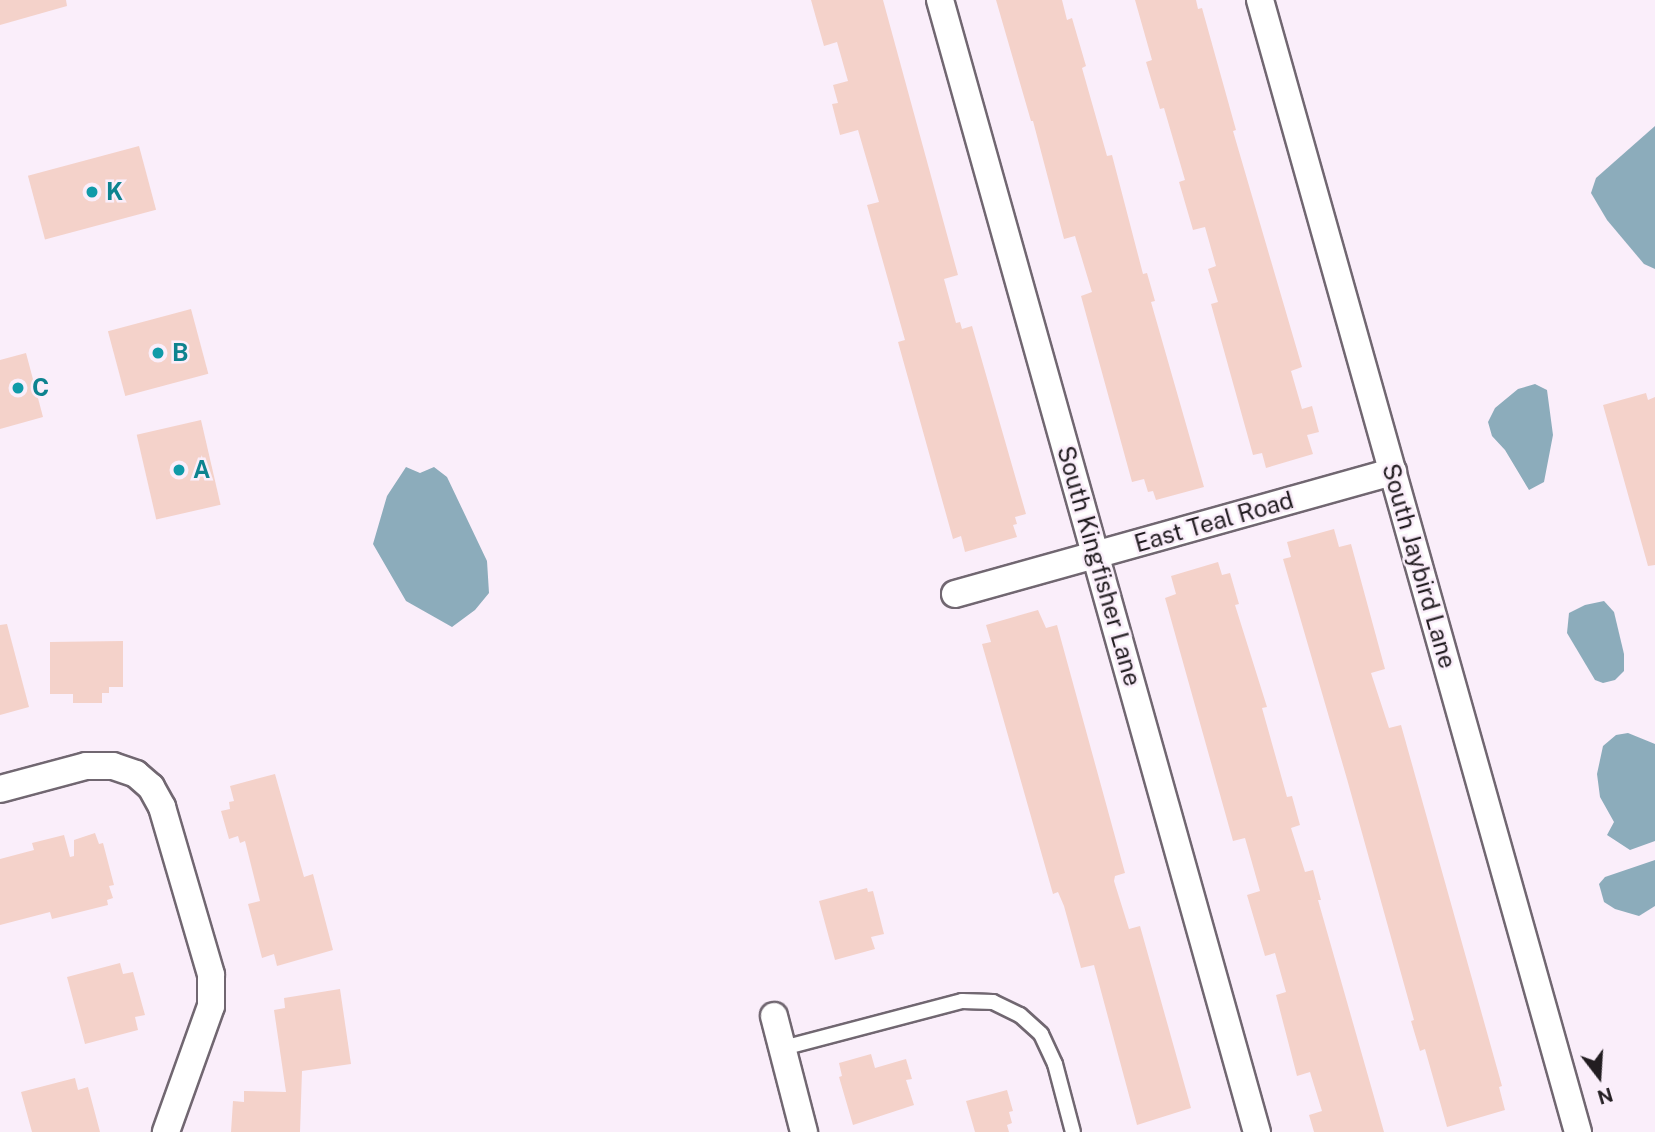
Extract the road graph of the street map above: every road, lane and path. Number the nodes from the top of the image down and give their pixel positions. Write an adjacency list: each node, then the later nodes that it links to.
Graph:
1 (940, 0): 4 (street, South Kingfisher Lane)
2 (1260, 0): 3 (street, South Jaybird Lane)
3 (1393, 472): 4 (street, East Teal Road); 13 (street, South Jaybird Lane)
4 (1095, 555): 5 (street, East Teal Road); 12 (street, South Kingfisher Lane)
5 (955, 594)
6 (0, 789): 9 (street)
7 (774, 1016): 8 (street)
8 (783, 1048): 10 (street); 11 (lane)
9 (166, 1132)
10 (804, 1132)
11 (1073, 1132)
12 (1257, 1132)
13 (1578, 1132)

